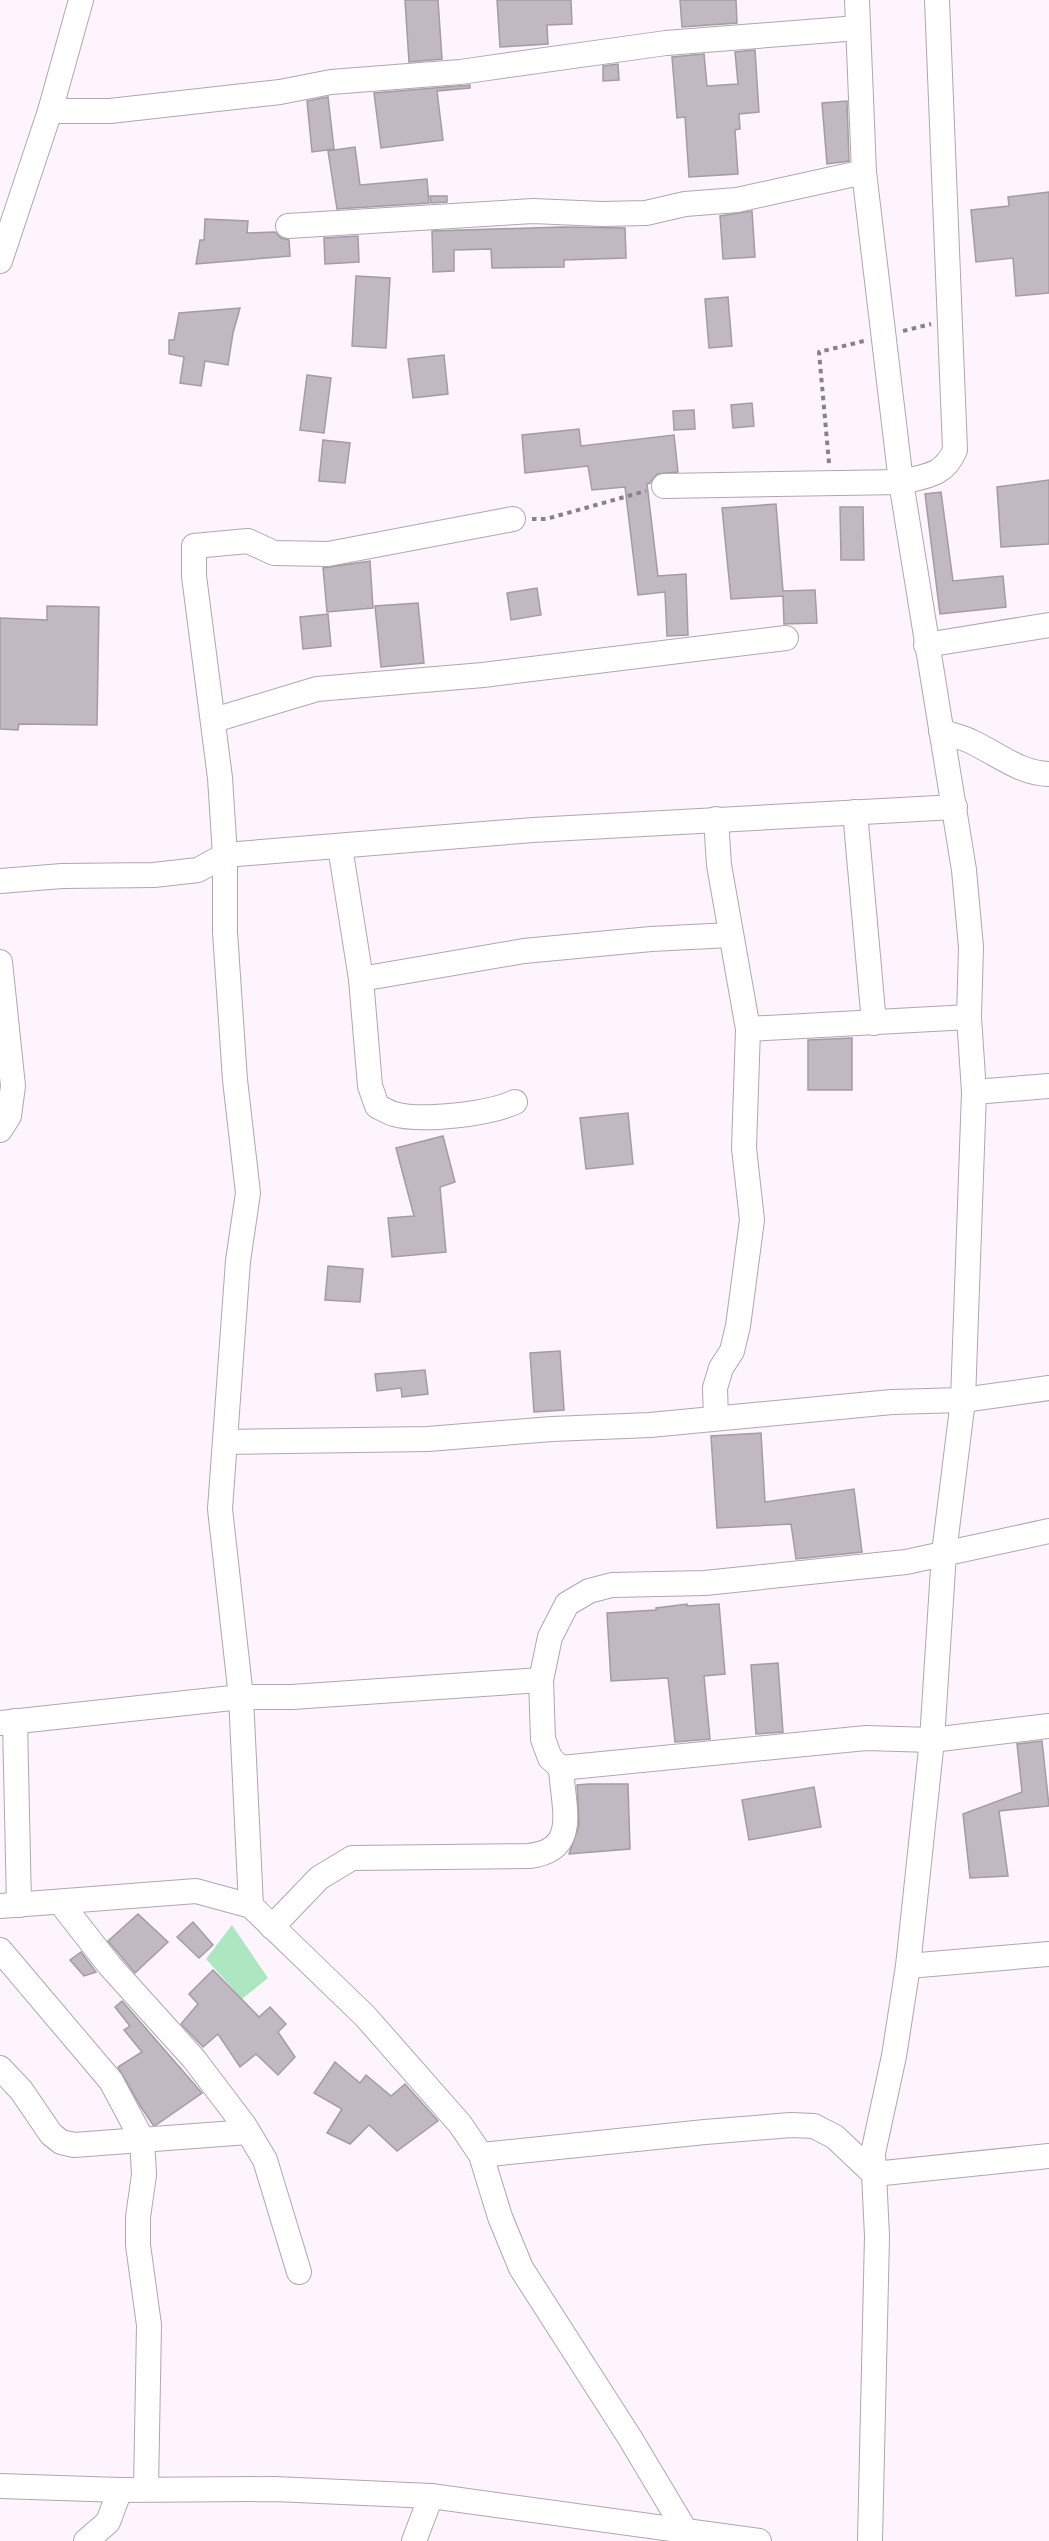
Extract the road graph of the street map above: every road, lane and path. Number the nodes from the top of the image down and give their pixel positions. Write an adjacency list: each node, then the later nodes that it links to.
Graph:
1 (81, 0): 5 (street)
2 (857, 0): 4 (street)
3 (937, 0): 11 (street)
4 (858, 28): 5 (street); 6 (street)
5 (50, 111): 8 (street)
6 (864, 172): 7 (street); 11 (street)
7 (288, 226)
8 (0, 261)
9 (819, 352): 10 (path)
10 (831, 482): 11 (street); 12 (street)
11 (901, 483): 16 (street)
12 (664, 486): 13 (path)
13 (513, 519): 17 (street)
14 (1049, 625): 16 (street)
15 (786, 638): 17 (street)
16 (926, 645): 18 (street)
17 (214, 720): 24 (street)
18 (941, 731): 19 (street); 20 (street)
19 (1049, 774)
20 (955, 807): 21 (street); 29 (street)
21 (855, 812): 22 (street); 30 (street)
22 (716, 819): 23 (street); 26 (street)
23 (340, 847): 24 (street); 28 (street)
24 (225, 855): 25 (street); 39 (street)
25 (0, 881)
26 (731, 935): 28 (street); 31 (street)
27 (0, 962): 35 (street)
28 (361, 979): 34 (street)
29 (969, 1017): 30 (street); 33 (street)
30 (874, 1023): 31 (street)
31 (748, 1029): 38 (street)
32 (1049, 1086): 33 (street)
33 (974, 1092): 37 (street)
34 (515, 1102)
35 (0, 1130)
36 (1049, 1388): 37 (street)
37 (963, 1400): 38 (street); 41 (street)
38 (716, 1418): 39 (street)
39 (225, 1442): 43 (street)
40 (1049, 1531): 41 (street)
41 (944, 1553): 42 (street); 46 (street)
42 (541, 1680): 43 (street); 47 (street)
43 (241, 1697): 44 (street); 50 (street)
44 (8, 1722): 49 (street)
45 (1049, 1726): 46 (street)
46 (932, 1740): 47 (street); 54 (street)
47 (561, 1768): 51 (street)
48 (60, 1902): 49 (street); 50 (street); 56 (street)
49 (9, 1906)
50 (251, 1906): 51 (street)
51 (272, 1927): 58 (street)
52 (0, 1950): 57 (street)
53 (1049, 1954): 54 (street)
54 (908, 1966): 60 (street)
55 (0, 2068): 57 (street)
56 (248, 2132): 57 (street); 61 (street)
57 (142, 2139): 63 (street)
58 (481, 2155): 60 (street); 66 (street)
59 (1049, 2156): 60 (street)
60 (874, 2174): 70 (street)
61 (299, 2272)
62 (0, 2486): 64 (street)
63 (146, 2489): 64 (street); 65 (street)
64 (120, 2490): 67 (street)
65 (430, 2496): 66 (street); 68 (street)
66 (685, 2530): 69 (street)
67 (86, 2541)
68 (414, 2541)
69 (759, 2541)
70 (870, 2541)

